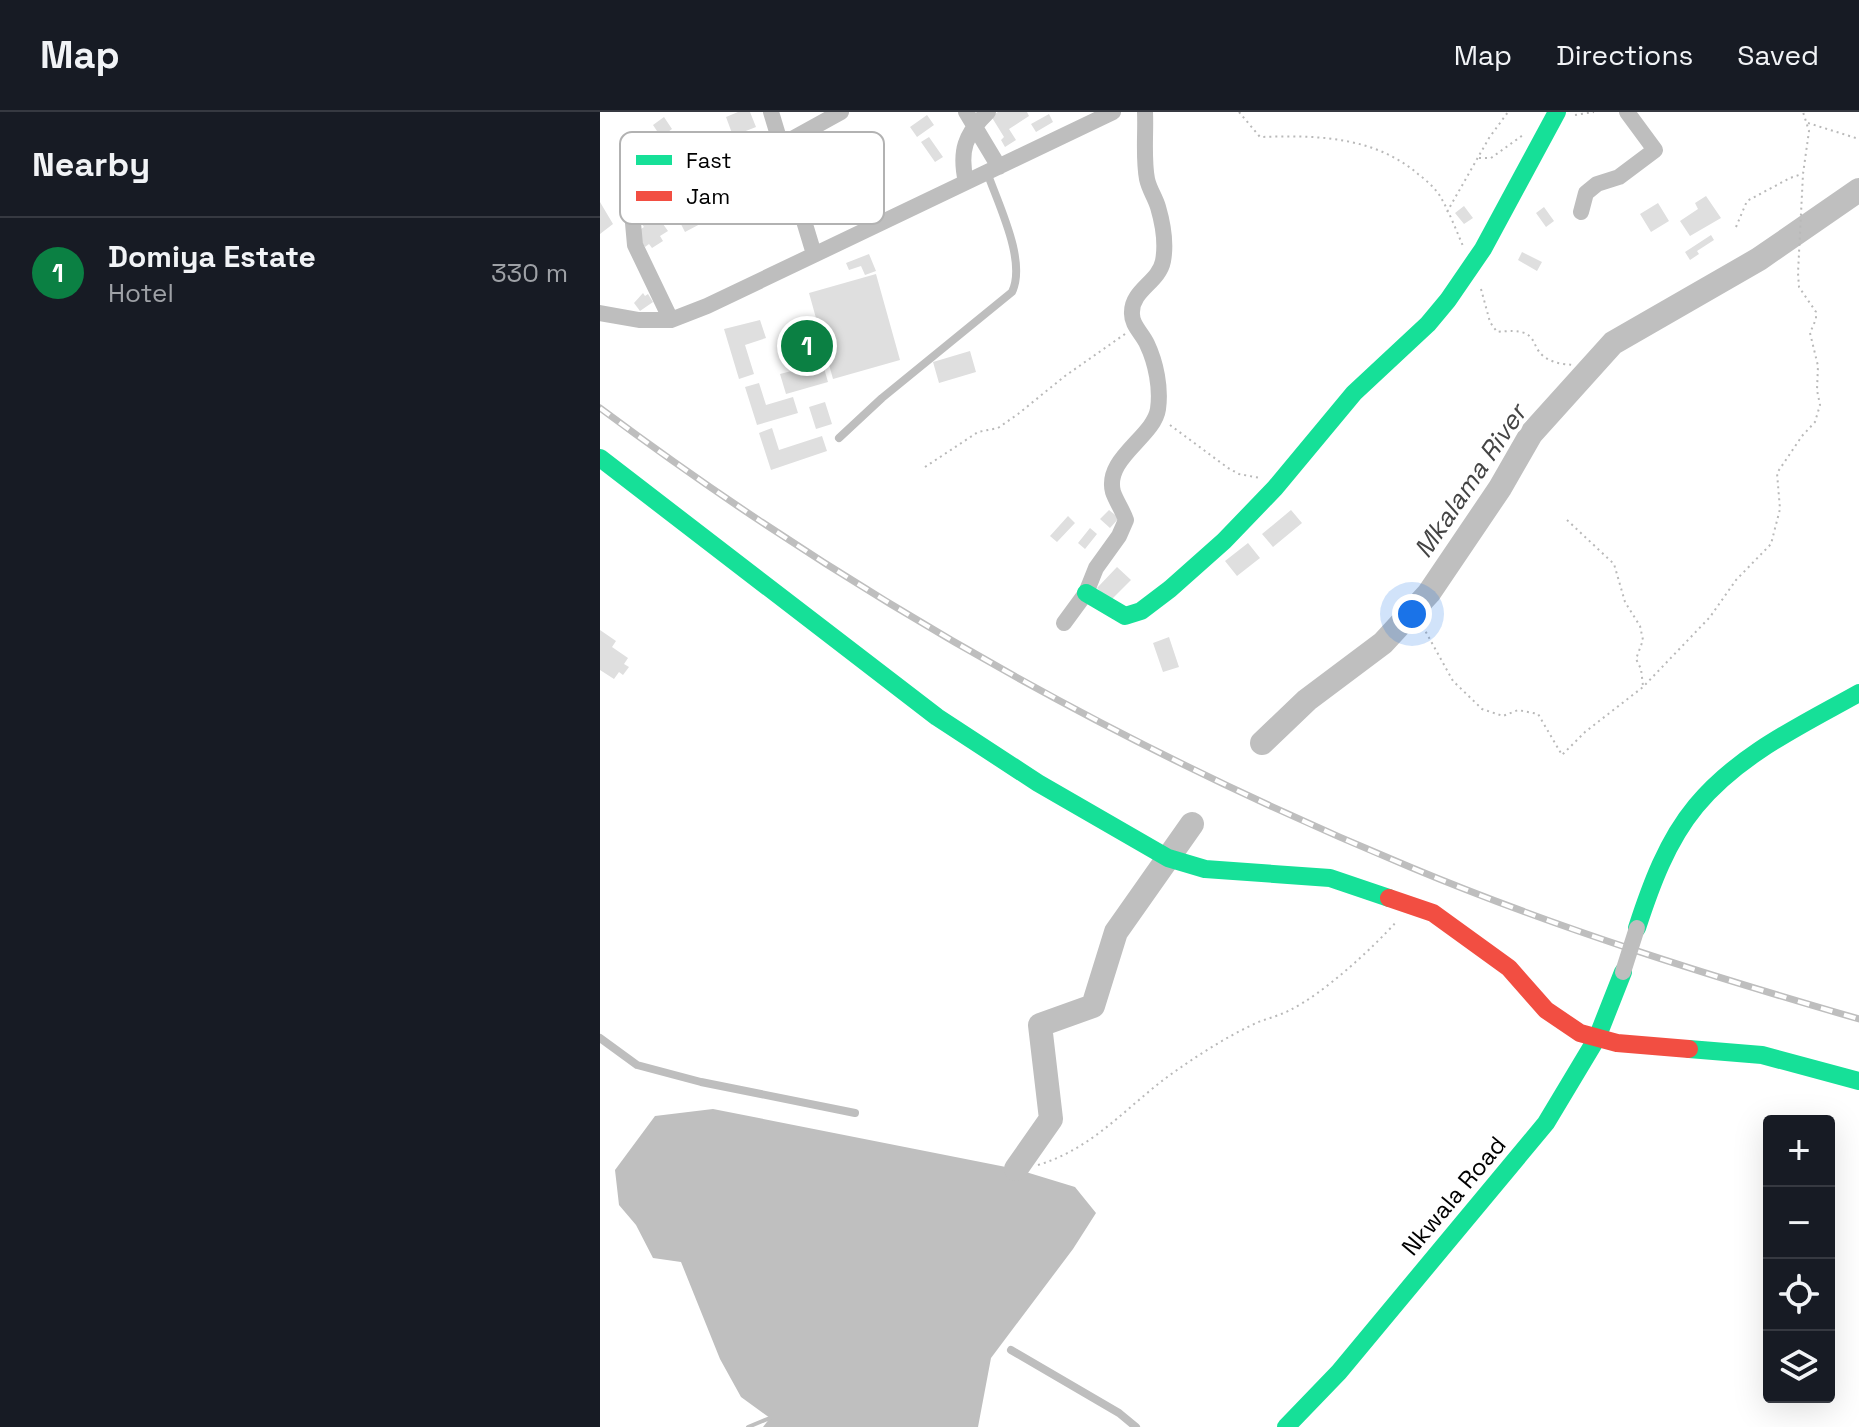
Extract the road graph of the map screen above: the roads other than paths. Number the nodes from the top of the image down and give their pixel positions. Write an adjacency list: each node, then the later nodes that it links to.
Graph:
1 (771, 112): 9 (street)
2 (841, 112): 10 (street)
3 (988, 112): 8 (street)
4 (1113, 112): 11 (street)
5 (1145, 112): 23 (street)
6 (1557, 112): 23 (street)
7 (1627, 112): 13 (street)
8 (970, 119): 11 (street); 12 (street)
9 (778, 132)
10 (805, 132)
11 (993, 170): 12 (street); 21 (lane)
12 (966, 182): 14 (street)
13 (1581, 212)
14 (884, 221)
15 (633, 224): 20 (street)
16 (806, 224): 18 (street)
17 (877, 224): 18 (street)
18 (814, 254): 20 (street)
19 (600, 313): 20 (street)
20 (671, 320)
21 (839, 438)
22 (600, 458): 29 (street)
23 (1086, 593): 24 (street)
24 (1064, 623)
25 (1859, 693): 26 (street)
26 (1637, 928): 27 (street, bridge)
27 (1623, 972): 29 (street, Nkwala Road)
28 (600, 1038): 31 (lane)
29 (1597, 1038): 30 (street); 34 (street, Nkwala Road)
30 (1859, 1081)
31 (855, 1113)
32 (1011, 1350): 33 (lane)
33 (1136, 1427)
34 (1286, 1427)

